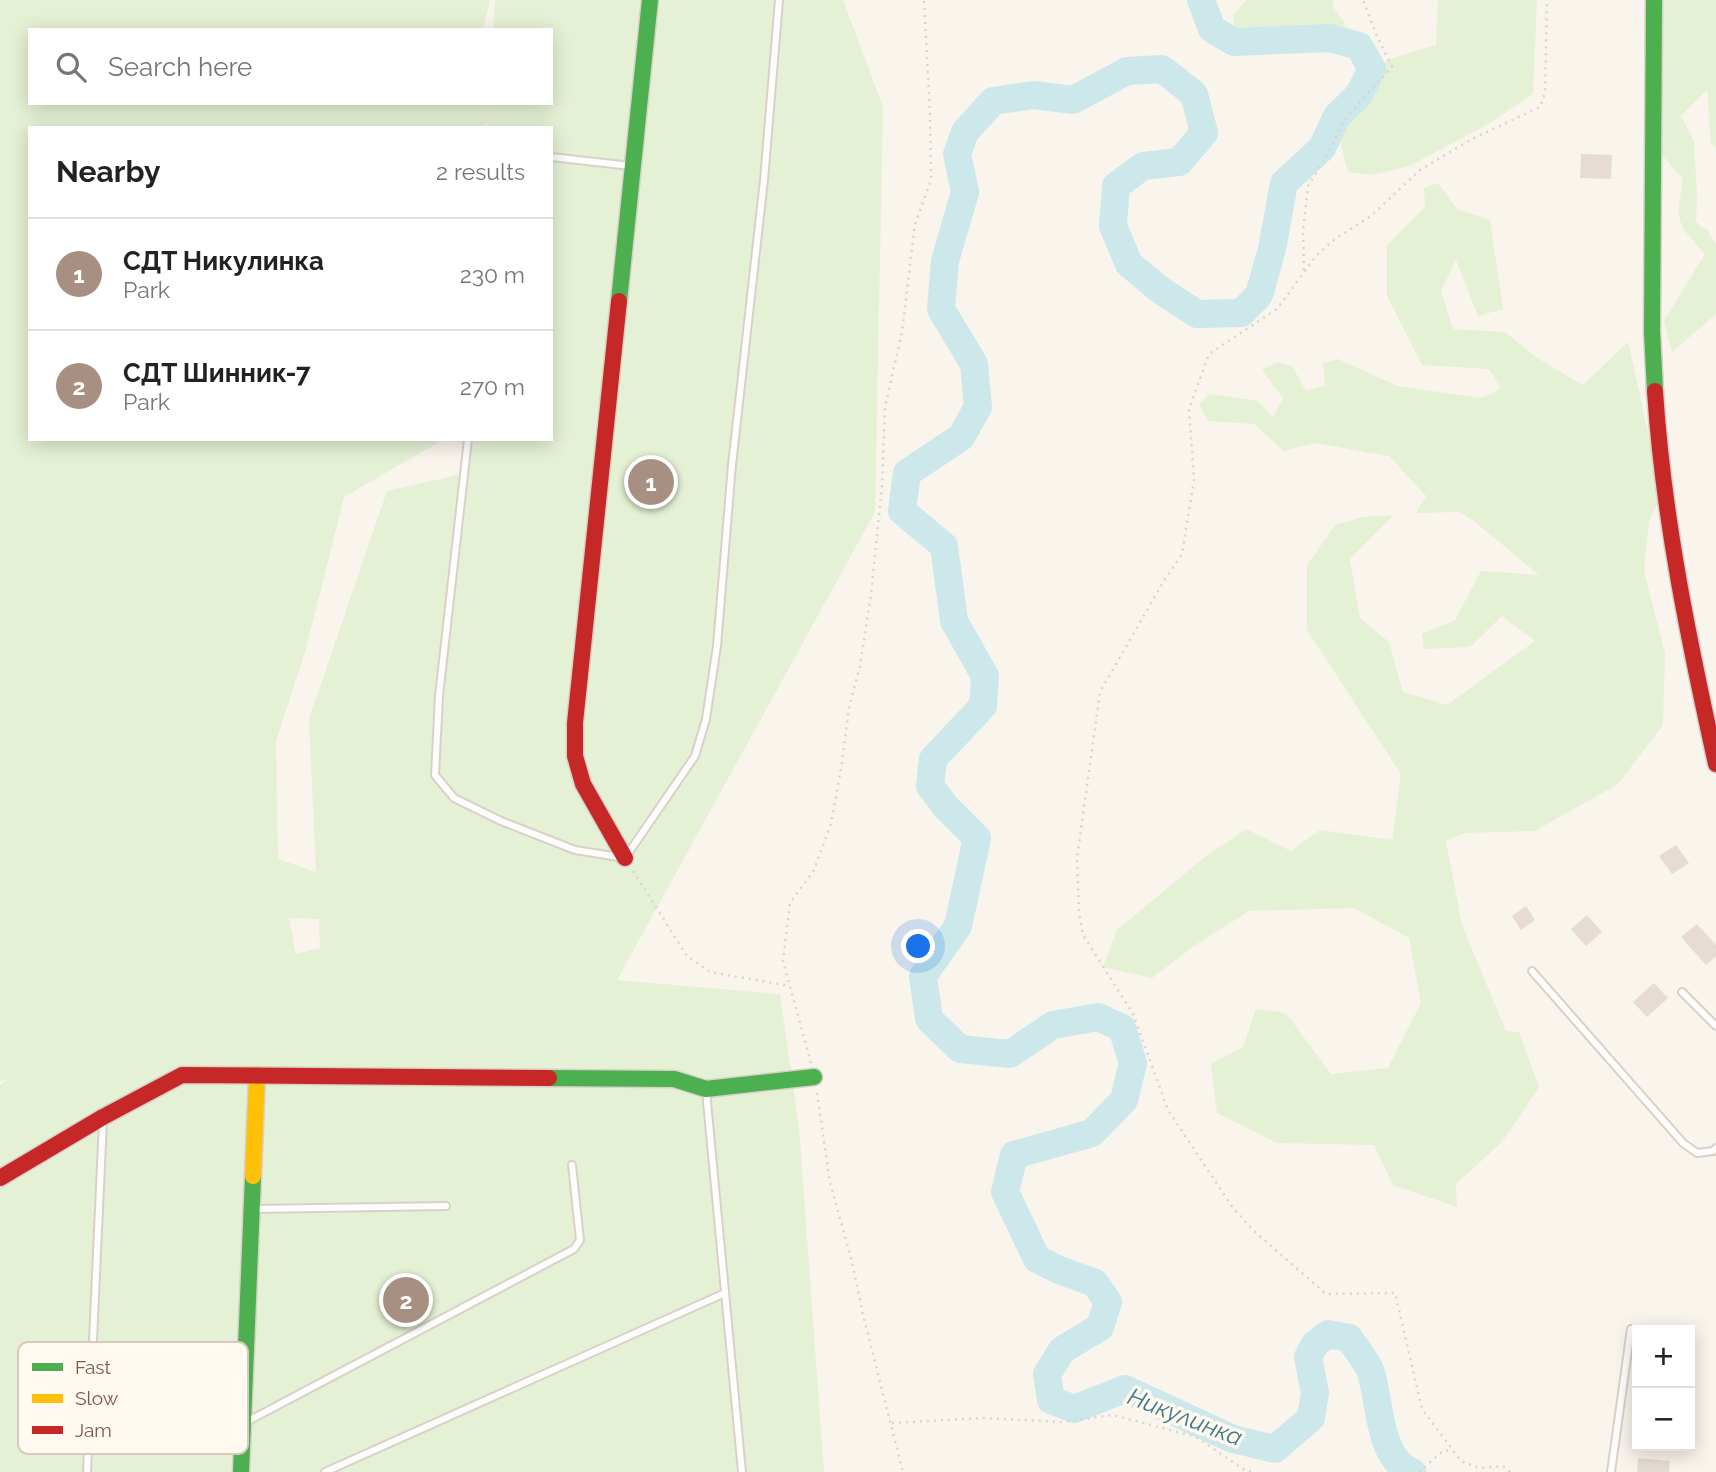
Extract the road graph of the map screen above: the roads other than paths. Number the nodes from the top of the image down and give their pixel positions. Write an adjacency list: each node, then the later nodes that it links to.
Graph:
1 (650, 0): 5 (street)
2 (779, 0): 8 (lane)
3 (1654, 0): 7 (street)
4 (553, 157): 5 (lane)
5 (633, 166): 8 (street)
6 (468, 441): 8 (lane)
7 (1716, 764)
8 (625, 858)
9 (1532, 971): 16 (lane)
10 (1682, 992): 11 (lane)
11 (1716, 1026)
12 (257, 1076): 14 (street); 15 (street); 20 (street)
13 (814, 1077): 14 (street)
14 (706, 1089): 21 (lane)
15 (103, 1117): 18 (street); 23 (lane)
16 (1716, 1148)
17 (572, 1165): 25 (lane)
18 (0, 1178)
19 (446, 1206): 20 (lane)
20 (252, 1209): 24 (street)
21 (725, 1293): 30 (lane); 31 (lane)
22 (1631, 1328): 32 (lane)
23 (93, 1342)
24 (246, 1342)
25 (248, 1421)
26 (88, 1454): 28 (lane)
27 (242, 1454): 29 (street)
28 (87, 1472)
29 (241, 1472)
30 (325, 1472)
31 (742, 1472)
32 (1611, 1472)

